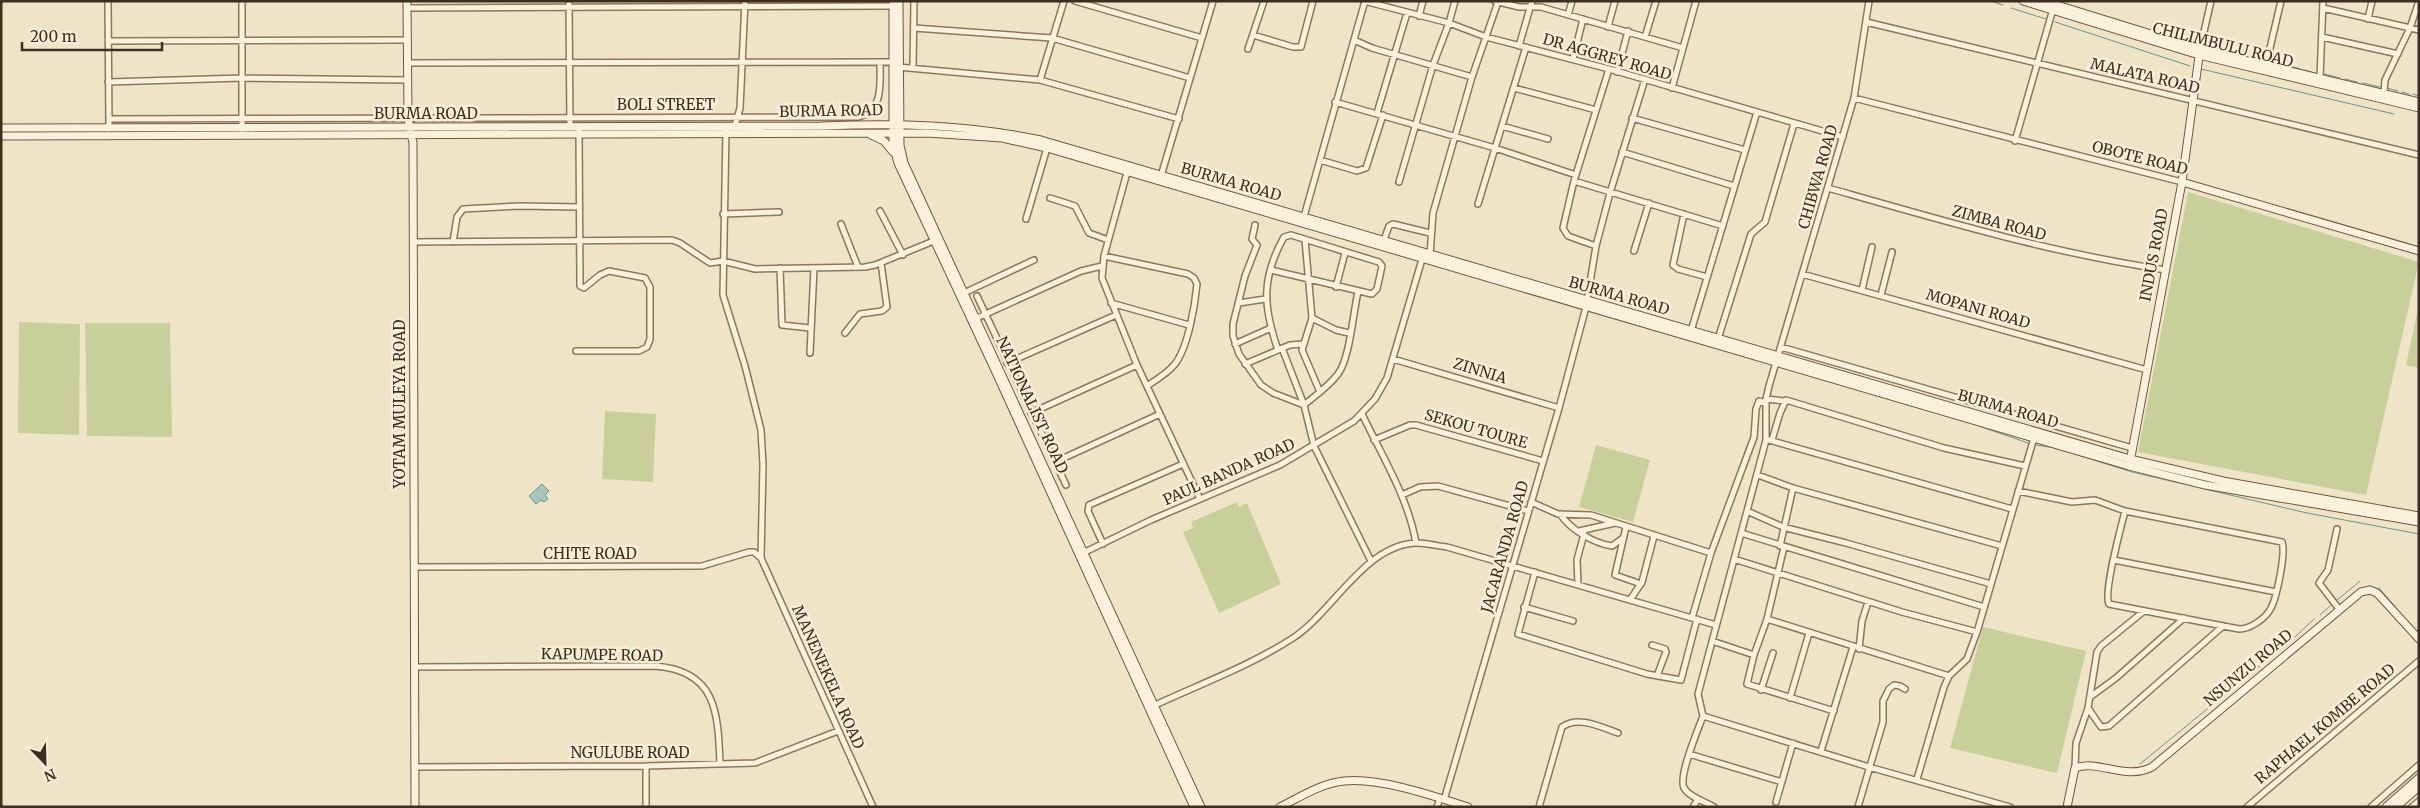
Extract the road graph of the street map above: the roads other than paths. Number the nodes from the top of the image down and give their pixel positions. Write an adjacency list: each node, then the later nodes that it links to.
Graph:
1 (108, 1): 52 (street)
2 (242, 1): 49 (street)
3 (914, 1): 39 (street)
4 (1064, 1): 47 (street)
5 (1075, 1): 48 (street)
6 (1214, 1): 48 (street)
7 (1264, 1): 43 (street)
8 (1313, 1): 43 (street)
9 (1365, 1): 31 (street, DR AGGREY ROAD); 51 (street)
10 (1423, 1): 33 (street)
11 (1455, 1): 37 (street)
12 (1572, 1): 32 (street)
13 (1615, 1): 38 (street)
14 (1656, 1): 44 (street)
15 (1696, 1): 55 (street)
16 (1869, 1): 36 (street, CHIBWA ROAD)
17 (2023, 1): 30 (main road, CHILIMBULU ROAD)
18 (2044, 1): 30 (main road, CHILIMBULU ROAD)
19 (2211, 1): 57 (street)
20 (2281, 1): 68 (street)
21 (2372, 1): 35 (street)
22 (2419, 1): 40 (street)
23 (1496, 2): 24 (street); 45 (street, PAUL BANDA ROAD)
24 (1531, 3): 32 (street); 53 (street)
25 (570, 4): 26 (street); 29 (street); 61 (street)
26 (745, 4): 27 (street); 62 (street)
27 (896, 4): 66 (main road, NATIONALIST ROAD)
28 (2323, 4): 35 (street); 46 (street)
29 (407, 5): 50 (main road, YOTAM MULEYA ROAD)
30 (2053, 8): 57 (main road, CHILIMBULU ROAD); 65 (street)
31 (1407, 13): 33 (street, DR AGGREY ROAD); 59 (street)
32 (1568, 15): 34 (street)
33 (1419, 16): 37 (street, DR AGGREY ROAD)
34 (1583, 19): 38 (street); 60 (street)
35 (2368, 19): 40 (street)
36 (1866, 22): 65 (street, MALATA ROAD); 83 (street, CHIBWA ROAD)
37 (1449, 24): 45 (street, DR AGGREY ROAD); 67 (street)
38 (1608, 27): 42 (street)
39 (914, 28): 47 (street); 69 (street)
40 (2410, 28): 41 (street); 58 (street)
41 (2419, 30)
42 (1628, 32): 44 (street); 71 (street)
43 (1253, 35): 56 (street)
44 (1645, 36): 55 (street)
45 (1486, 37): 53 (street, DR AGGREY ROAD); 72 (street, PAUL BANDA ROAD)
46 (2322, 37): 58 (street); 75 (street)
47 (1052, 38): 74 (street); 78 (street)
48 (1202, 38): 74 (street)
49 (241, 39): 50 (street); 52 (street); 73 (street)
50 (407, 40): 64 (main road, YOTAM MULEYA ROAD)
51 (1354, 40): 59 (street); 85 (street)
52 (109, 41): 79 (street)
53 (1519, 46): 54 (street, DR AGGREY ROAD)
54 (1526, 47): 60 (street, DR AGGREY ROAD); 80 (street)
55 (1683, 48): 81 (street)
56 (1248, 49)
57 (2199, 52): 68 (main road, CHILIMBULU ROAD); 84 (main road, INDUS ROAD); 88 (main road, CHILIMBULU ROAD)
58 (2398, 54): 82 (street)
59 (1395, 55): 67 (street); 91 (street)
60 (1573, 60): 70 (street, DR AGGREY ROAD)
61 (569, 62): 62 (street); 64 (street); 92 (street)
62 (741, 62): 63 (street); 94 (street)
63 (880, 62): 66 (street); 94 (street, BOLI STREET)
64 (407, 63): 77 (main road, YOTAM MULEYA ROAD)
65 (2036, 63): 84 (street, MALATA ROAD); 120 (street)
66 (896, 65): 69 (street); 87 (main road, NATIONALIST ROAD)
67 (1433, 65): 72 (street); 103 (street)
68 (2266, 65): 75 (main road, CHILIMBULU ROAD)
69 (913, 68): 78 (street)
70 (1608, 69): 71 (street, DR AGGREY ROAD); 89 (street)
71 (1617, 72): 76 (street, DR AGGREY ROAD)
72 (1472, 77): 117 (street, PAUL BANDA ROAD)
73 (242, 78): 77 (street); 79 (street); 97 (street)
74 (1190, 78): 98 (street)
75 (2320, 78): 82 (main road, CHILIMBULU ROAD)
76 (1644, 79): 81 (street, DR AGGREY ROAD); 95 (street, JACARANDA ROAD)
77 (407, 80): 93 (main road, YOTAM MULEYA ROAD)
78 (1040, 80): 98 (street)
79 (108, 82): 96 (street)
80 (1514, 88): 89 (street); 105 (street)
81 (1672, 88): 90 (street, DR AGGREY ROAD)
82 (2384, 93): 86 (main road, CHILIMBULU ROAD)
83 (1854, 98): 118 (street, CHIBWA ROAD); 120 (street, OBOTE ROAD)
84 (2193, 100): 125 (street, MALATA ROAD); 132 (main road, INDUS ROAD)
85 (1335, 102): 91 (street); 127 (street)
86 (2419, 102)
87 (896, 108): 99 (main road, NATIONALIST ROAD); 100 (main road); 101 (main road)
88 (2419, 108)
89 (1596, 110): 129 (street)
90 (1757, 112): 102 (street, DR AGGREY ROAD); 123 (street)
91 (1380, 114): 103 (street); 127 (street)
92 (570, 117): 93 (street, BOLI STREET); 94 (street, BOLI STREET); 106 (street)
93 (408, 118): 97 (street, BOLI STREET); 110 (main road, YOTAM MULEYA ROAD)
94 (738, 118): 104 (street)
95 (1632, 118): 123 (street); 124 (street, JACARANDA ROAD)
96 (110, 119): 97 (street, BOLI STREET); 111 (street)
97 (242, 119): 112 (street)
98 (1179, 119): 130 (street)
99 (896, 123): 100 (main road, BURMA ROAD); 101 (main road, BURMA ROAD); 113 (main road, NATIONALIST ROAD)
100 (875, 124): 104 (main road, BURMA ROAD)
101 (913, 124): 128 (main road, BURMA ROAD)
102 (1794, 124): 118 (street, DR AGGREY ROAD); 198 (street)
103 (1416, 125): 117 (street); 131 (street)
104 (735, 126): 108 (main road, BURMA ROAD)
105 (1502, 126): 119 (street); 122 (street)
106 (570, 127): 109 (main road, BURMA ROAD); 110 (main road, BURMA ROAD)
107 (1, 128): 111 (main road, BURMA ROAD)
108 (726, 129): 109 (main road, BURMA ROAD); 115 (main road, BURMA ROAD); 142 (street)
109 (579, 130): 110 (main road, BURMA ROAD); 139 (street)
110 (411, 131): 112 (main road, BURMA ROAD); 155 (main road, YOTAM MULEYA ROAD)
111 (109, 132): 112 (main road, BURMA ROAD); 116 (main road, BURMA ROAD)
112 (242, 132)
113 (897, 133): 114 (main road, BURMA ROAD); 115 (main road, BURMA ROAD); 126 (main road, NATIONALIST ROAD)
114 (919, 133): 121 (main road, BURMA ROAD); 126 (main road)
115 (866, 134): 126 (main road)
116 (1, 136)
117 (1455, 136): 122 (street); 149 (street, PAUL BANDA ROAD)
118 (1843, 137): 134 (street, CHIBWA ROAD)
119 (1548, 139)
120 (2014, 140): 132 (street, OBOTE ROAD)
121 (1047, 148): 128 (main road, BURMA ROAD); 144 (street)
122 (1495, 148): 129 (street); 138 (street)
123 (1745, 150): 133 (street)
124 (1622, 152): 133 (street); 135 (street, JACARANDA ROAD)
125 (2419, 155)
126 (899, 156): 150 (main road, NATIONALIST ROAD)
127 (1320, 160): 145 (street)
128 (1128, 170): 130 (main road, BURMA ROAD); 151 (street)
129 (1575, 178): 135 (street); 157 (street)
130 (1160, 179): 145 (main road, BURMA ROAD)
131 (1399, 182)
132 (2182, 182): 159 (main road, OBOTE ROAD); 174 (main road, INDUS ROAD)
133 (1734, 186): 148 (street)
134 (1828, 188): 174 (street, ZIMBA ROAD); 175 (street, CHIBWA ROAD)
135 (1610, 192): 137 (street); 157 (street, JACARANDA ROAD)
136 (1050, 198): 151 (street)
137 (1649, 203): 143 (street); 160 (street)
138 (1478, 204)
139 (579, 207): 154 (street); 156 (street)
140 (880, 210): 163 (street)
141 (779, 212): 142 (street)
142 (723, 214): 167 (street)
143 (1684, 214): 148 (street); 176 (street)
144 (1026, 219)
145 (1303, 221): 153 (main road, BURMA ROAD); 165 (main road, BURMA ROAD)
146 (840, 224): 170 (street)
147 (1255, 225): 186 (street)
148 (1723, 226): 176 (street)
149 (1430, 233): 153 (street); 165 (street, PAUL BANDA ROAD)
150 (936, 240): 163 (street); 181 (main road, NATIONALIST ROAD); 259 (main road, NATIONALIST ROAD)
151 (1108, 240): 164 (street)
152 (1305, 240): 162 (street); 173 (street); 177 (street)
153 (1384, 240): 165 (main road, BURMA ROAD)
154 (579, 241): 156 (street); 167 (street); 203 (street)
155 (413, 242): 156 (street); 265 (main road, YOTAM MULEYA ROAD)
156 (453, 242)
157 (1596, 246): 187 (street, JACARANDA ROAD)
158 (1872, 247): 179 (street)
159 (2419, 250)
160 (1634, 251)
161 (1892, 252): 182 (street)
162 (1345, 253): 178 (street); 180 (street)
163 (903, 255): 168 (street)
164 (1104, 256): 169 (street); 192 (street)
165 (1425, 256): 187 (main road, BURMA ROAD); 205 (street, PAUL BANDA ROAD)
166 (1034, 260): 181 (street)
167 (723, 261): 171 (street); 260 (street)
168 (881, 263): 170 (street); 196 (street)
169 (1102, 266): 185 (street); 188 (street)
170 (858, 267): 172 (street)
171 (780, 268): 172 (street); 193 (street)
172 (814, 268): 193 (street)
173 (1272, 270): 177 (street); 184 (street)
174 (2166, 270): 210 (main road, INDUS ROAD)
175 (1802, 274): 179 (street, MOPANI ROAD); 201 (street, CHIBWA ROAD)
176 (1707, 278): 195 (street)
177 (1308, 279): 178 (street); 191 (street)
178 (1336, 287): 180 (street)
179 (1862, 290): 182 (street, MOPANI ROAD)
180 (1358, 292): 197 (street)
181 (964, 293): 190 (main road, NATIONALIST ROAD)
182 (1881, 295): 210 (street, MOPANI ROAD)
183 (977, 296): 188 (street)
184 (1265, 299): 186 (street); 194 (street)
185 (1111, 303): 189 (street); 192 (street)
186 (1239, 303): 199 (street)
187 (1586, 304): 195 (main road, BURMA ROAD); 206 (main road, BURMA ROAD); 216 (street, JACARANDA ROAD)
188 (986, 314): 190 (street); 207 (street)
189 (1116, 315): 207 (street); 209 (street)
190 (977, 318): 259 (main road, NATIONALIST ROAD)
191 (1312, 318): 197 (street); 200 (street)
192 (1189, 325): 211 (street)
193 (810, 328): 204 (street)
194 (1271, 328): 199 (street); 202 (street)
195 (1691, 331): 198 (main road, BURMA ROAD)
196 (845, 333)
197 (1349, 334): 212 (street)
198 (1718, 339): 206 (main road, BURMA ROAD)
199 (1235, 344): 208 (street)
200 (1303, 344): 202 (street); 212 (street)
201 (1781, 347): 206 (street, CHIBWA ROAD); 225 (street)
202 (1280, 349): 208 (street); 215 (street)
203 (576, 351)
204 (810, 353)
205 (1393, 359): 216 (street, ZINNIA); 219 (street, PAUL BANDA ROAD)
206 (1778, 359): 213 (street, CHIBWA ROAD); 220 (main road, BURMA ROAD); 228 (main road, BURMA ROAD)
207 (1007, 364): 217 (street)
208 (1245, 364): 215 (street)
209 (1137, 365): 211 (street); 217 (street)
210 (2147, 370): 225 (main road, INDUS ROAD)
211 (1147, 386): 218 (street)
212 (1320, 392): 215 (street)
213 (1766, 401): 214 (street); 222 (street); 258 (street)
214 (1784, 401): 223 (street); 230 (street)
215 (1304, 406): 224 (street)
216 (1559, 408): 226 (street, JACARANDA ROAD)
217 (1031, 413): 227 (street)
218 (1160, 414): 227 (street); 229 (street)
219 (1362, 414): 221 (street); 224 (street, PAUL BANDA ROAD)
220 (2034, 438): 228 (main road, BURMA ROAD); 230 (street)
221 (1374, 440): 226 (street, SEKOU TOURE); 235 (street)
222 (1766, 440): 223 (street); 231 (street)
223 (1772, 440): 238 (street)
224 (1314, 446): 236 (street, PAUL BANDA ROAD); 263 (street)
225 (2132, 448): 228 (main road, INDUS ROAD)
226 (1543, 461): 237 (street, JACARANDA ROAD)
227 (1055, 462): 232 (street)
228 (2130, 462): 243 (main road, BURMA ROAD); 244 (main road, BURMA ROAD)
229 (1184, 464): 236 (street); 255 (street)
230 (2025, 466): 234 (street)
231 (1758, 475): 233 (street); 240 (street)
232 (1066, 484)
233 (1793, 488): 247 (street); 256 (street)
234 (2018, 491): 238 (street); 241 (street)
235 (1402, 495): 239 (street); 254 (street)
236 (1200, 499): 255 (street, PAUL BANDA ROAD)
237 (1531, 502): 239 (street, JACARANDA ROAD); 242 (street)
238 (2012, 508): 256 (street)
239 (1528, 511): 264 (street, JACARANDA ROAD)
240 (1747, 511): 247 (street); 250 (street)
241 (2125, 511): 262 (street); 271 (street)
242 (1560, 514): 245 (street); 249 (street)
243 (2419, 516)
244 (2419, 522)
245 (1616, 523): 246 (street); 249 (street)
246 (1626, 527): 252 (street); 253 (street)
247 (1783, 527): 257 (street); 270 (street)
248 (2337, 529): 276 (street)
249 (1578, 531): 251 (street)
250 (1741, 533): 257 (street); 261 (street)
251 (1584, 534): 253 (street); 268 (street)
252 (1654, 536): 258 (street); 269 (street)
253 (1624, 537): 269 (street)
254 (1416, 543): 263 (street); 264 (street)
255 (1103, 544): 259 (street, PAUL BANDA ROAD)
256 (2002, 546): 270 (street)
257 (1782, 547): 267 (street); 275 (street)
258 (1712, 553): 278 (street)
259 (1082, 554): 301 (main road, NATIONALIST ROAD)
260 (761, 558): 265 (street, CHITE ROAD); 305 (street, MANENEKELA ROAD)
261 (1734, 559): 267 (street); 282 (street)
262 (2114, 560): 271 (street); 277 (street)
263 (1371, 561): 301 (street)
264 (1513, 566): 266 (street); 320 (street, JACARANDA ROAD)
265 (415, 567): 294 (main road, YOTAM MULEYA ROAD)
266 (1535, 572): 268 (street); 274 (street)
267 (1776, 572): 273 (street); 280 (street)
268 (1578, 584): 272 (street)
269 (1641, 584): 272 (street)
270 (1991, 584): 275 (street)
271 (2276, 592): 283 (street)
272 (1630, 600): 278 (street)
273 (1868, 602): 284 (street); 290 (street)
274 (1524, 607): 281 (street); 295 (street)
275 (1984, 607): 284 (street)
276 (2339, 609): 286 (main road, NSUNZU ROAD); 315 (main road, NSUNZU ROAD)
277 (2144, 611): 279 (street); 299 (street)
278 (1695, 618): 282 (street); 295 (street)
279 (2184, 618): 283 (street); 299 (street)
280 (1767, 619): 285 (street); 292 (street)
281 (1573, 621)
282 (1716, 625): 287 (street)
283 (2223, 626): 302 (street)
284 (1976, 632): 296 (street)
285 (1809, 633): 289 (street); 300 (street)
286 (2419, 639)
287 (1712, 640): 292 (street); 304 (street)
288 (1652, 645): 295 (street)
289 (1853, 647): 290 (street); 303 (street)
290 (1860, 648): 296 (street)
291 (1773, 653): 298 (street)
292 (1754, 655): 298 (street)
293 (2419, 661): 338 (street, RAPHAEL KOMBE ROAD)
294 (414, 667): 310 (street, KAPUMPE ROAD); 313 (main road, YOTAM MULEYA ROAD)
295 (1657, 676)
296 (1949, 676): 317 (street)
297 (1905, 689): 314 (street)
298 (1761, 690): 300 (street)
299 (2090, 697): 302 (street)
300 (1790, 698): 303 (street)
301 (1151, 707): 327 (main road, NATIONALIST ROAD); 328 (main road, NATIONALIST ROAD)
302 (2088, 708): 315 (street)
303 (1834, 711): 308 (street)
304 (1703, 716): 307 (street); 309 (street)
305 (838, 731): 310 (street, NGULUBE ROAD); 326 (street, MANENEKELA ROAD)
306 (1618, 733): 332 (street)
307 (1793, 743): 308 (street); 318 (street)
308 (1821, 751): 314 (street)
309 (1690, 754): 318 (street); 321 (street)
310 (720, 764): 312 (street, NGULUBE ROAD)
311 (2419, 765): 339 (street)
312 (646, 766): 313 (street, NGULUBE ROAD); 325 (street)
313 (415, 767): 324 (main road, YOTAM MULEYA ROAD)
314 (1869, 767): 317 (street); 335 (street)
315 (2075, 768): 337 (main road)
316 (2419, 778): 340 (main road)
317 (1917, 779): 336 (street)
318 (1782, 782): 323 (street)
319 (2419, 787): 341 (main road)
320 (1442, 799): 329 (main road); 330 (street, JACARANDA ROAD); 331 (main road)
321 (1698, 799): 333 (street); 334 (street)
322 (2419, 801): 342 (street)
323 (1776, 802)
324 (415, 807)
325 (646, 807)
326 (873, 807)
327 (1194, 807)
328 (1201, 807)
329 (1280, 807)
330 (1437, 807)
331 (1468, 807)
332 (1539, 807)
333 (1693, 807)
334 (1714, 807)
335 (1858, 807)
336 (2010, 807)
337 (2067, 807)
338 (2247, 807)
339 (2371, 807)
340 (2386, 807)
341 (2396, 807)
342 (2412, 807)

